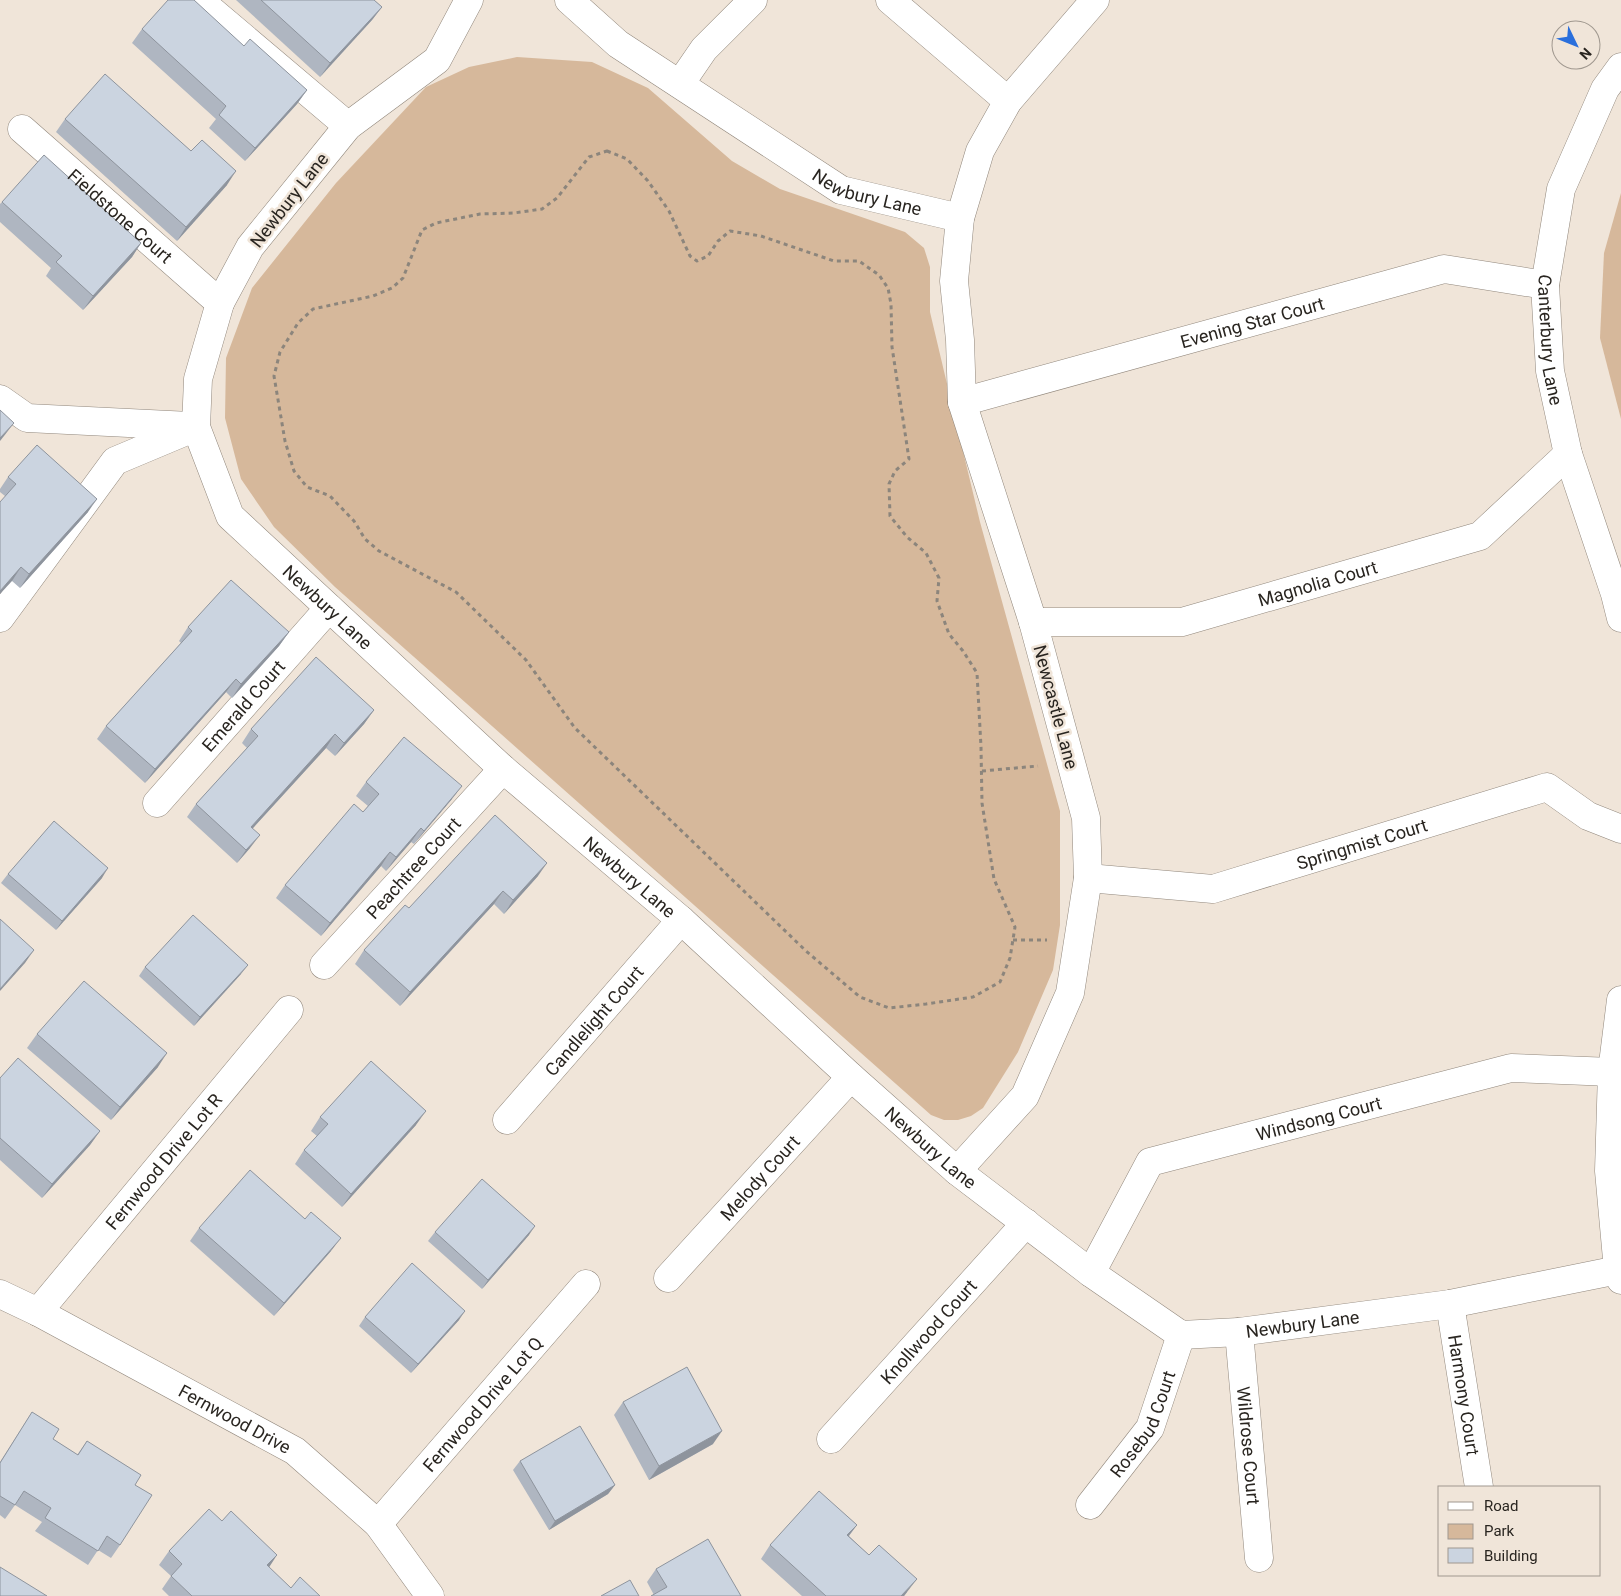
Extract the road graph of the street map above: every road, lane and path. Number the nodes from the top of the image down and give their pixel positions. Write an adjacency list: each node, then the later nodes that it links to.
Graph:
1 (199, 0): 10 (street)
2 (469, 0): 10 (street, Newbury Lane)
3 (569, 0): 8 (street, Newbury Lane)
4 (752, 0): 8 (street)
5 (890, 0): 9 (street)
6 (1094, 0): 9 (street)
7 (1621, 67): 13 (street, Canterbury Lane)
8 (680, 84): 12 (street, Newbury Lane)
9 (1008, 101): 12 (street)
10 (348, 126): 14 (street, Newbury Lane)
11 (22, 129): 14 (street, Fieldstone Court)
12 (960, 218): 16 (street, Newcastle Lane)
13 (1545, 285): 16 (street, Evening Star Court); 18 (street, Canterbury Lane)
14 (220, 303): 17 (street, Newbury Lane)
15 (0, 399): 17 (street)
16 (962, 402): 22 (street, Newcastle Lane)
17 (196, 426): 19 (street, Newbury Lane); 20 (street)
18 (1568, 454): 21 (street, Canterbury Lane); 22 (street, Magnolia Court)
19 (329, 608): 24 (street, Newbury Lane); 26 (street, Emerald Court)
20 (0, 618)
21 (1621, 618)
22 (1033, 622): 23 (street, Newcastle Lane)
23 (1071, 763): 25 (path); 28 (street, Newcastle Lane)
24 (503, 769): 29 (street, Newbury Lane); 30 (street, Peachtree Court)
25 (982, 771): 25 (path)
26 (157, 803)
27 (1621, 829): 28 (street, Springmist Court)
28 (1088, 878): 36 (street, Newcastle Lane)
29 (681, 920): 34 (street, Newbury Lane); 35 (street, Candlelight Court)
30 (324, 965)
31 (1621, 1000): 33 (street)
32 (289, 1010): 44 (street, Fernwood Drive Lot R)
33 (1612, 1072): 38 (street, Windsong Court); 39 (street)
34 (851, 1077): 36 (street, Newbury Lane); 40 (street, Melody Court)
35 (507, 1120)
36 (957, 1170): 37 (street, Newbury Lane)
37 (1026, 1224): 38 (street, Newbury Lane); 47 (street, Knollwood Court)
38 (1091, 1273): 46 (street, Newbury Lane)
39 (1619, 1275): 43 (street, Newbury Lane)
40 (668, 1278)
41 (586, 1284): 50 (street, Fernwood Drive Lot Q)
42 (0, 1294): 44 (street, Fernwood Drive)
43 (1450, 1304): 45 (street, Newbury Lane); 48 (street, Harmony Court)
44 (38, 1312): 50 (street, Fernwood Drive)
45 (1239, 1332): 46 (street, Newbury Lane); 51 (street, Wildrose Court)
46 (1181, 1335): 49 (street, Rosebud Court)
47 (831, 1439)
48 (1479, 1486)
49 (1090, 1505)
50 (378, 1524): 52 (street, Fernwood Drive)
51 (1259, 1558)
52 (430, 1596)

